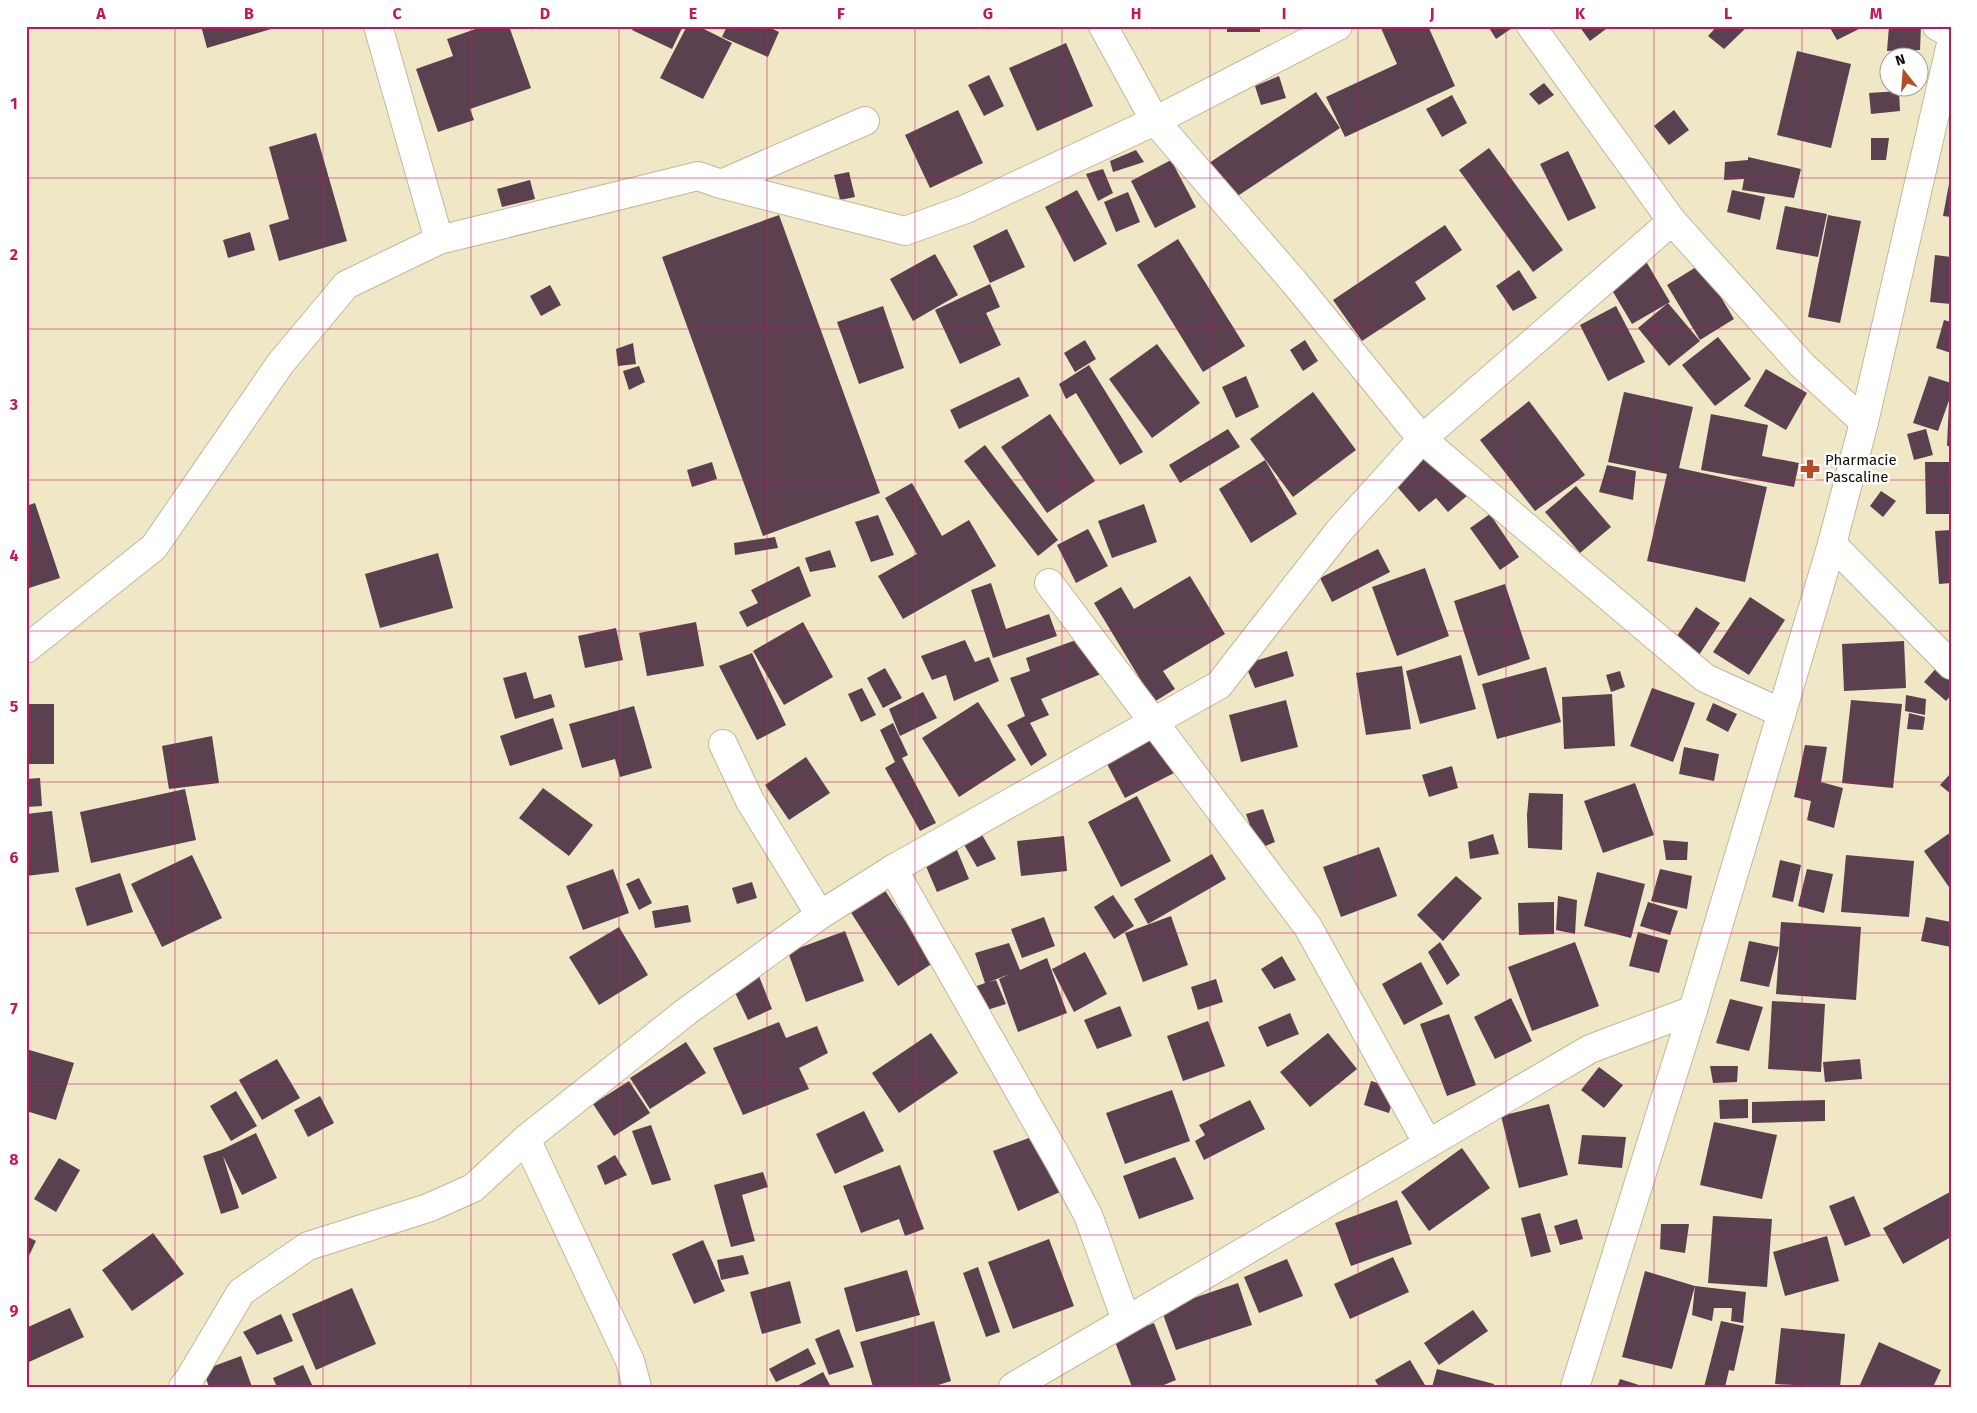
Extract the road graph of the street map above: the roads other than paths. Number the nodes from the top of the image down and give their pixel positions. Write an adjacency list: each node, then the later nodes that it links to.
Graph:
1 (378, 26): 12 (street)
2 (1103, 26): 9 (street)
3 (1338, 26): 9 (street)
4 (1531, 26): 11 (street)
5 (1938, 26): 6 (street)
6 (1951, 34)
7 (1951, 44): 13 (street)
8 (865, 121): 10 (street)
9 (1154, 121): 10 (street); 14 (street)
10 (721, 184): 12 (street)
11 (1672, 221): 13 (street); 14 (street)
12 (439, 240): 17 (street)
13 (1864, 422): 15 (street)
14 (1422, 439): 19 (street); 20 (street)
15 (1832, 544): 18 (street); 19 (street)
16 (1049, 583): 20 (street)
17 (26, 650)
18 (1951, 665)
19 (1782, 713): 24 (street)
20 (1156, 722): 22 (street); 26 (street)
21 (722, 744): 23 (street)
22 (893, 869): 23 (street); 27 (street)
23 (820, 915): 25 (street)
24 (1693, 1010): 26 (street); 31 (street)
25 (526, 1139): 28 (street); 29 (street)
26 (1428, 1144): 27 (street)
27 (1126, 1320): 30 (street)
28 (183, 1387)
29 (638, 1387)
30 (1013, 1387)
31 (1575, 1387)

